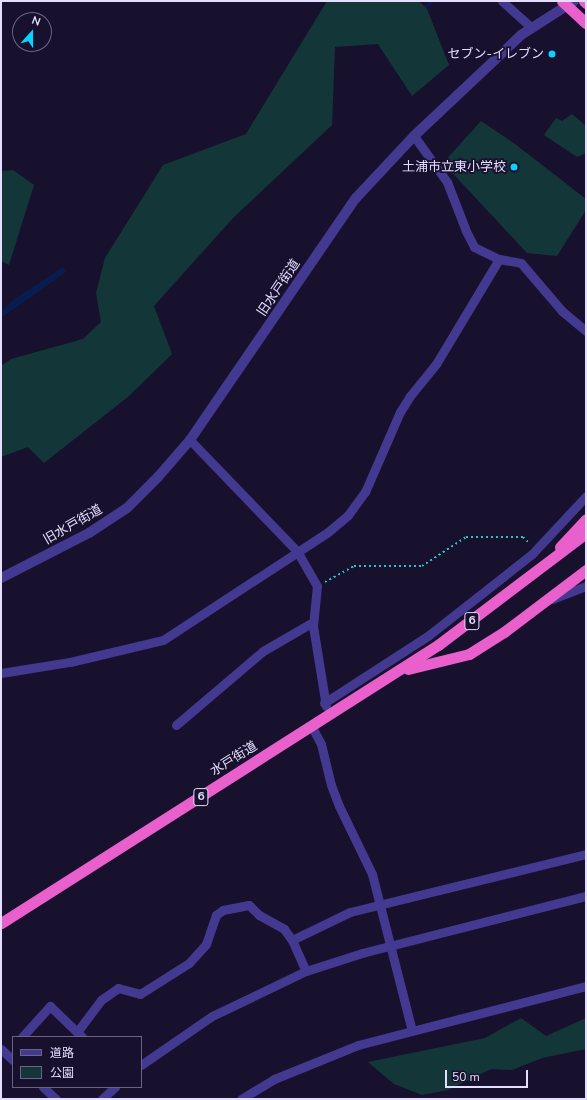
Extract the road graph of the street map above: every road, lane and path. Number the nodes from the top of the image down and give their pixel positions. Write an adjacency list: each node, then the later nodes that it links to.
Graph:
1 (502, 1): 4 (street)
2 (568, 2): 3 (highway); 4 (street, 旧水戸街道)
3 (586, 23)
4 (531, 27): 5 (street, 旧水戸街道)
5 (414, 136): 6 (street); 8 (street, 旧水戸街道)
6 (499, 259): 7 (street); 13 (street)
7 (586, 331)
8 (190, 440): 13 (street); 16 (street, 旧水戸街道)
9 (586, 496): 12 (street)
10 (586, 519): 14 (highway)
11 (586, 533): 14 (highway, 6)
12 (536, 549): 17 (path); 23 (street)
13 (297, 551): 17 (street); 22 (street)
14 (541, 568): 21 (highway, 6)
15 (586, 570): 19 (highway)
16 (1, 578)
17 (317, 586): 20 (street)
18 (586, 586): 19 (street)
19 (547, 601): 21 (highway)
20 (313, 622): 23 (street); 25 (street)
21 (400, 670): 24 (highway, 水戸街道 / 6)
22 (1, 673)
23 (324, 703): 24 (street)
24 (332, 714): 26 (highway, 水戸街道 / 6)
25 (176, 725)
26 (312, 727): 29 (street); 30 (highway, 水戸街道 / 6)
27 (586, 854): 29 (street)
28 (586, 896): 32 (street)
29 (381, 905): 31 (street); 32 (street)
30 (1, 922)
31 (292, 940): 33 (street); 36 (street)
32 (391, 946): 33 (street); 35 (street)
33 (306, 971): 38 (street)
34 (586, 986): 35 (street)
35 (412, 1031): 43 (street)
36 (80, 1035): 37 (street)
37 (23, 1036)
38 (142, 1064)
39 (44, 1088): 41 (street)
40 (114, 1088): 42 (street)
41 (56, 1099)
42 (102, 1099)
43 (241, 1099)

